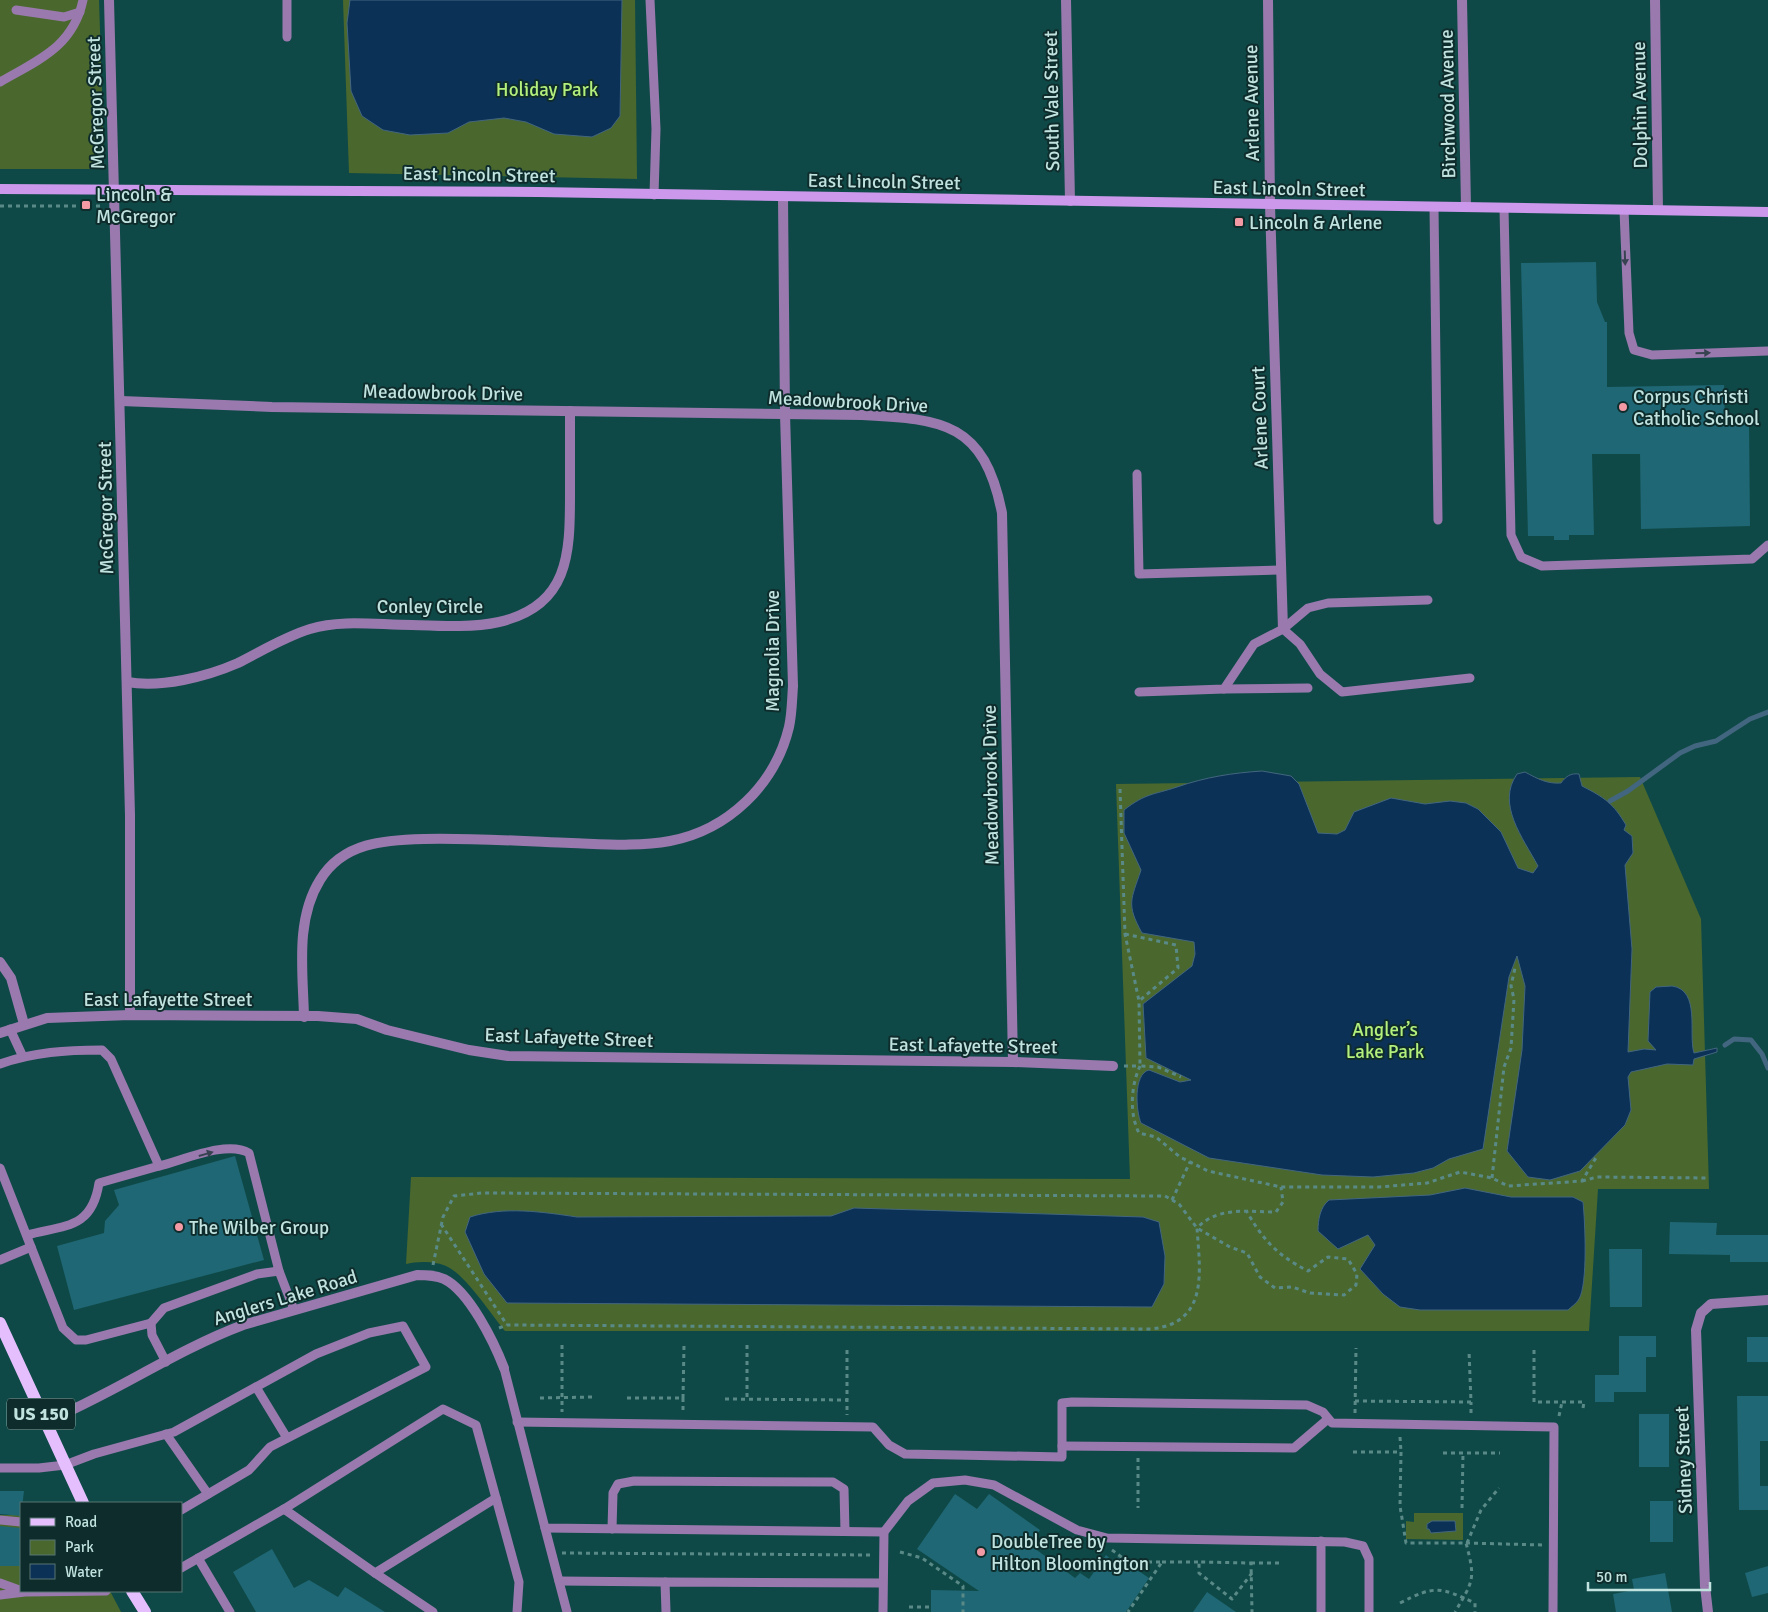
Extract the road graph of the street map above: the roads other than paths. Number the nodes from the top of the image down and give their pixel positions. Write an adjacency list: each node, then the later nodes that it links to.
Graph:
1 (83, 0): 10 (lane)
2 (110, 0): 14 (street, McGregor Street)
3 (286, 0): 11 (lane)
4 (650, 0): 15 (lane)
5 (1066, 0): 17 (street, South Vale Street)
6 (1268, 0): 18 (street, Arlene Avenue)
7 (1462, 0): 20 (street, Birchwood Avenue)
8 (1655, 0): 23 (street, Dolphin Avenue)
9 (16, 10): 10 (lane)
10 (80, 12): 12 (lane)
11 (287, 37)
12 (0, 82)
13 (0, 189): 14 (main road, East Lincoln Street)
14 (115, 189): 15 (main road, East Lincoln Street); 26 (street, McGregor Street)
15 (654, 195): 16 (main road, East Lincoln Street)
16 (783, 198): 17 (main road, East Lincoln Street); 28 (street, Magnolia Drive)
17 (1070, 201): 18 (main road, East Lincoln Street)
18 (1270, 205): 19 (main road, East Lincoln Street); 32 (street, Arlene Court)
19 (1434, 207): 20 (main road, East Lincoln Street); 30 (lane)
20 (1466, 207): 21 (main road, East Lincoln Street)
21 (1504, 208): 22 (main road, East Lincoln Street); 31 (lane)
22 (1624, 210): 23 (main road, East Lincoln Street); 25 (lane, one-way to 25)
23 (1658, 210): 24 (main road, East Lincoln Street)
24 (1768, 212)
25 (1768, 352)
26 (121, 401): 27 (street, Meadowbrook Drive); 36 (street, McGregor Street)
27 (570, 411): 28 (street, Meadowbrook Drive); 36 (street, Conley Circle)
28 (785, 414): 42 (street, Magnolia Drive); 46 (street, Meadowbrook Drive)
29 (1137, 474): 32 (lane)
30 (1438, 520)
31 (1768, 544)
32 (1280, 570): 34 (street, Arlene Court)
33 (1428, 600): 34 (lane)
34 (1283, 629): 35 (lane); 38 (lane)
35 (1470, 678)
36 (127, 682): 41 (street, McGregor Street)
37 (1308, 688): 38 (lane)
38 (1224, 689): 39 (lane)
39 (1140, 692)
40 (0, 962): 43 (street)
41 (130, 1015): 42 (street, East Lafayette Street); 43 (street, East Lafayette Street)
42 (304, 1017): 46 (street, East Lafayette Street)
43 (24, 1024): 44 (street, East Lafayette Street)
44 (5, 1031): 45 (lane)
45 (23, 1057): 47 (lane); 49 (lane)
46 (1013, 1062): 48 (street, East Lafayette Street)
47 (0, 1064)
48 (1113, 1066)
49 (159, 1166): 51 (lane); 54 (lane, one-way to 54)
50 (0, 1168): 51 (lane)
51 (27, 1235): 52 (lane)
52 (31, 1247): 53 (lane); 58 (lane)
53 (0, 1260)
54 (279, 1271): 56 (lane); 58 (lane)
55 (1768, 1300): 103 (street, Sidney Street)
56 (294, 1310): 59 (street, Anglers Lake Road); 60 (street, Anglers Lake Road)
57 (0, 1323): 63 (main road, US 150)
58 (151, 1324): 59 (lane)
59 (166, 1362): 63 (street, Anglers Lake Road)
60 (504, 1368): 64 (lane)
61 (256, 1388): 65 (lane); 66 (lane); 66 (lane)
62 (1328, 1419): 67 (lane); 67 (lane); 102 (lane)
63 (44, 1422): 68 (main road, US 150)
64 (517, 1422): 67 (lane); 77 (lane)
65 (166, 1434): 68 (lane); 70 (lane)
66 (287, 1438): 70 (lane)
67 (1062, 1446)
68 (65, 1465): 69 (lane); 72 (main road, US 150)
69 (0, 1468)
70 (208, 1494): 73 (lane)
71 (496, 1498): 74 (lane); 84 (lane); 96 (lane)
72 (83, 1502)
73 (182, 1509)
74 (284, 1509): 82 (lane); 84 (lane)
75 (0, 1520): 76 (lane)
76 (20, 1522)
77 (545, 1528): 78 (lane); 85 (lane)
78 (612, 1529): 79 (lane); 79 (lane)
79 (845, 1531): 80 (lane)
80 (884, 1532): 81 (lane); 88 (lane)
81 (1321, 1542): 100 (lane); 101 (lane)
82 (198, 1558): 83 (lane); 94 (lane)
83 (182, 1567)
84 (375, 1573): 95 (lane)
85 (559, 1581): 86 (lane); 97 (lane)
86 (666, 1582): 88 (lane); 98 (lane)
87 (0, 1583): 89 (lane)
88 (882, 1583): 99 (lane)
89 (20, 1590)
90 (25, 1592): 92 (lane)
91 (135, 1592): 93 (main road)
92 (0, 1595)
93 (145, 1612)
94 (230, 1612)
95 (433, 1612)
96 (517, 1612)
97 (567, 1612)
98 (666, 1612)
99 (883, 1612)
100 (1321, 1612)
101 (1369, 1612)
102 (1553, 1612)
103 (1708, 1612)

